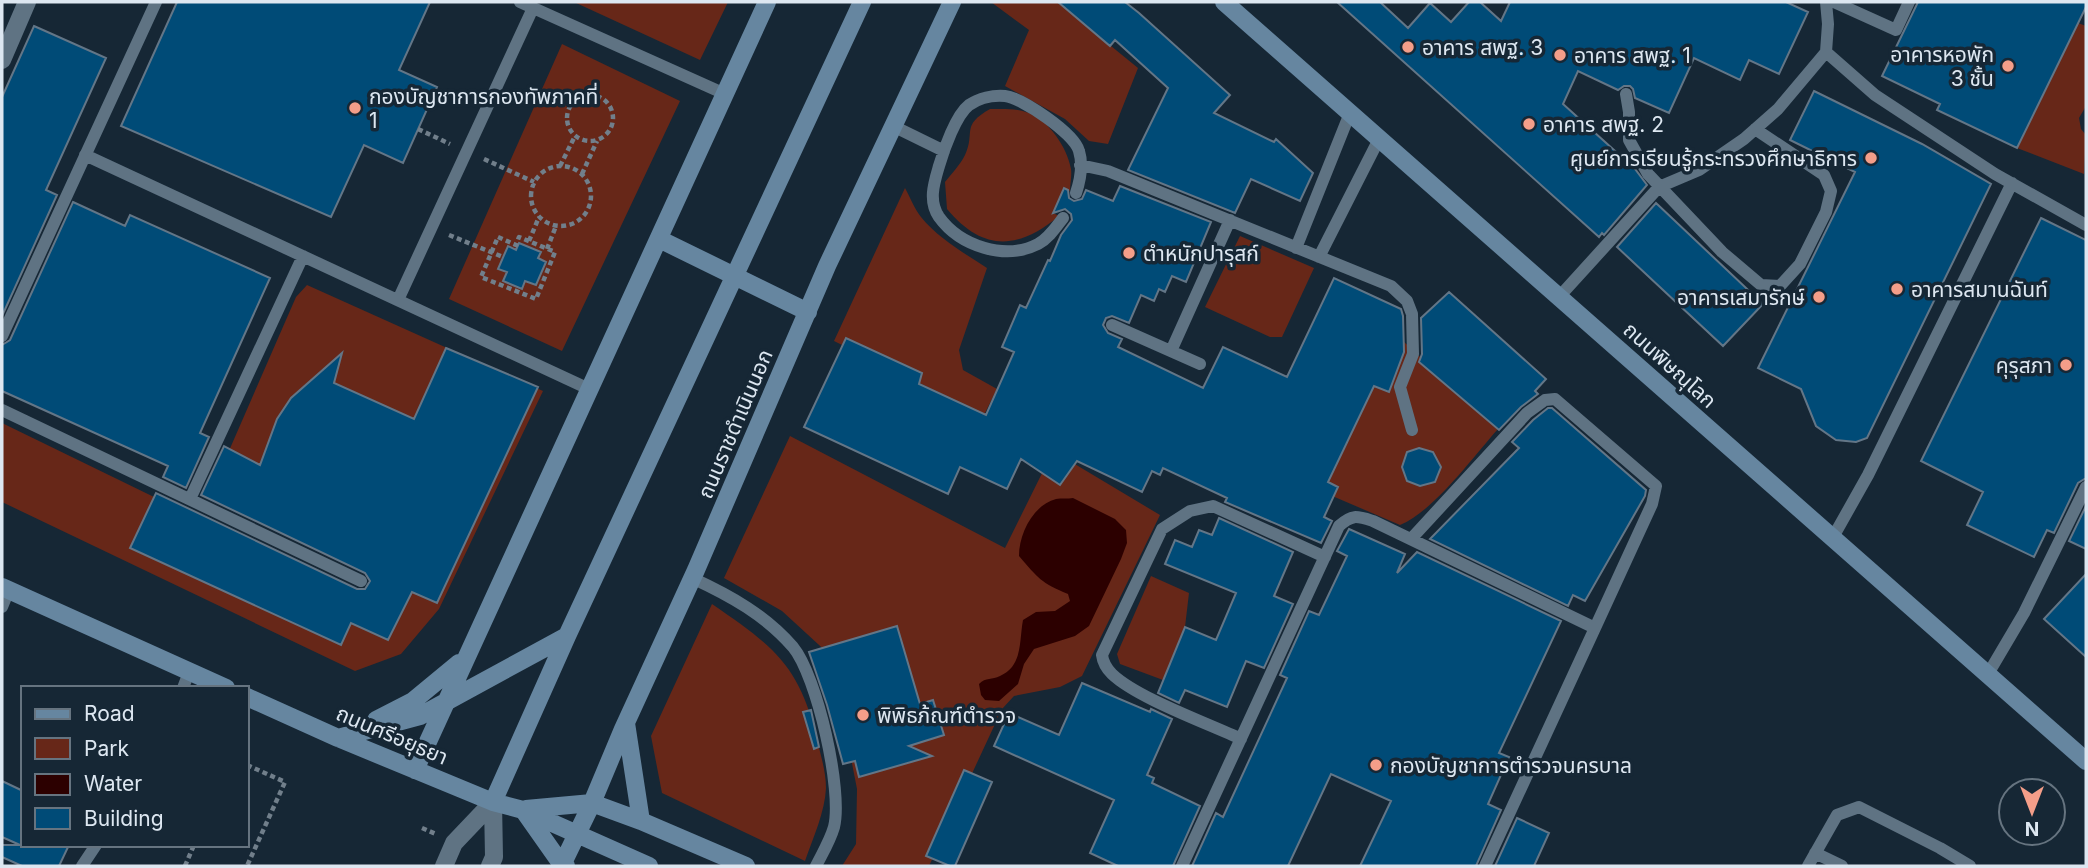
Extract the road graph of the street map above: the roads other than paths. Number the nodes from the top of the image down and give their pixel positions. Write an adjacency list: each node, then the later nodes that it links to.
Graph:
1 (27, 2): 13 (street)
2 (156, 2): 21 (lane)
3 (520, 2): 11 (lane)
4 (766, 2): 14 (main road)
5 (862, 2): 33 (main road)
6 (952, 2): 17 (main road, ถนนราชดำเนินนอก)
7 (1224, 2): 16 (main road, ถนนพิษณุโลก)
8 (1826, 2): 12 (lane)
9 (1834, 2): 10 (lane)
10 (1909, 2)
11 (533, 8): 14 (lane); 35 (lane)
12 (1826, 52): 18 (lane); 23 (lane)
13 (2, 60)
14 (724, 94): 29 (main road)
15 (1626, 94): 24 (lane)
16 (1350, 113): 19 (main road, ถนนพิษณุโลก); 30 (lane)
17 (893, 126): 20 (lane); 36 (main road, ถนนราชดำเนินนอก)
18 (1755, 129): 24 (lane); 24 (lane)
19 (1379, 139): 32 (lane); 34 (main road, ถนนพิษณุโลก)
20 (944, 151): 22 (lane); 26 (lane)
21 (85, 155): 31 (lane); 38 (lane)
22 (1080, 165): 25 (lane); 27 (lane)
23 (2012, 183): 28 (lane); 47 (lane)
24 (1659, 187): 34 (lane)
25 (1076, 193)
26 (1063, 218)
27 (1230, 220): 30 (lane); 39 (lane)
28 (2086, 225)
29 (659, 239): 33 (main road); 41 (main road)
30 (1296, 248): 32 (lane)
31 (303, 256): 35 (lane); 45 (lane)
32 (1319, 257): 43 (lane)
33 (734, 275): 36 (main road); 53 (main road)
34 (1559, 297): 47 (main road, ถนนพิษณุโลก)
35 (397, 300): 41 (lane)
36 (808, 313): 49 (main road, ถนนราชดำเนินนอก)
37 (1112, 325): 39 (lane)
38 (2, 336)
39 (1171, 351): 40 (lane)
40 (1200, 364)
41 (589, 389): 54 (main road)
42 (2, 410): 45 (lane)
43 (1412, 430)
44 (2086, 487): 55 (lane)
45 (190, 499): 50 (lane)
46 (1411, 539): 48 (lane); 52 (lane); 52 (lane)
47 (1832, 539): 55 (main road, ถนนพิษณุโลก)
48 (1325, 556): 62 (lane); 62 (lane)
49 (692, 578): 60 (main road, ถนนราชดำเนินนอก); 78 (lane)
50 (361, 580)
51 (4, 595): 56 (main road)
52 (1595, 628): 80 (lane)
53 (567, 636): 59 (main road); 65 (main road)
54 (463, 660): 59 (main road); 61 (main road)
55 (1988, 674): 63 (main road, ถนนพิษณุโลก)
56 (186, 680): 57 (main road)
57 (216, 686)
58 (248, 697): 61 (main road, ถนนศรีอยุธยา)
59 (445, 702): 61 (main road); 64 (main road)
60 (626, 723): 66 (main road, ถนนราชดำเนินนอก); 68 (main road)
61 (338, 738): 64 (main road, ถนนศรีอยุธยา)
62 (1241, 738): 79 (lane)
63 (2086, 761)
64 (415, 770): 65 (main road, ถนนศรีอยุธยา)
65 (492, 802): 67 (main road, ถนนศรีอยุธยา); 74 (street); 75 (street)
66 (592, 803): 67 (main road, ถนนศรีอยุธยา); 68 (main road, ถนนศรีอยุธยา); 69 (main road, ถนนราชดำเนินนอก)
67 (523, 810): 69 (main road, ถนนศรีอยุธยา); 72 (main road)
68 (641, 821): 77 (main road, ถนนศรีอยุธยา)
69 (577, 834): 72 (main road, ถนนราชดำเนินนอก); 76 (main road, ถนนศรีอยุธยา)
70 (95, 847): 73 (lane)
71 (1815, 853): 81 (lane); 82 (lane); 83 (lane)
72 (564, 865)
73 (82, 866)
74 (444, 866)
75 (490, 866)
76 (649, 866)
77 (746, 866)
78 (816, 866)
79 (1182, 866)
80 (1485, 866)
81 (1808, 866)
82 (1842, 866)
83 (1970, 866)

